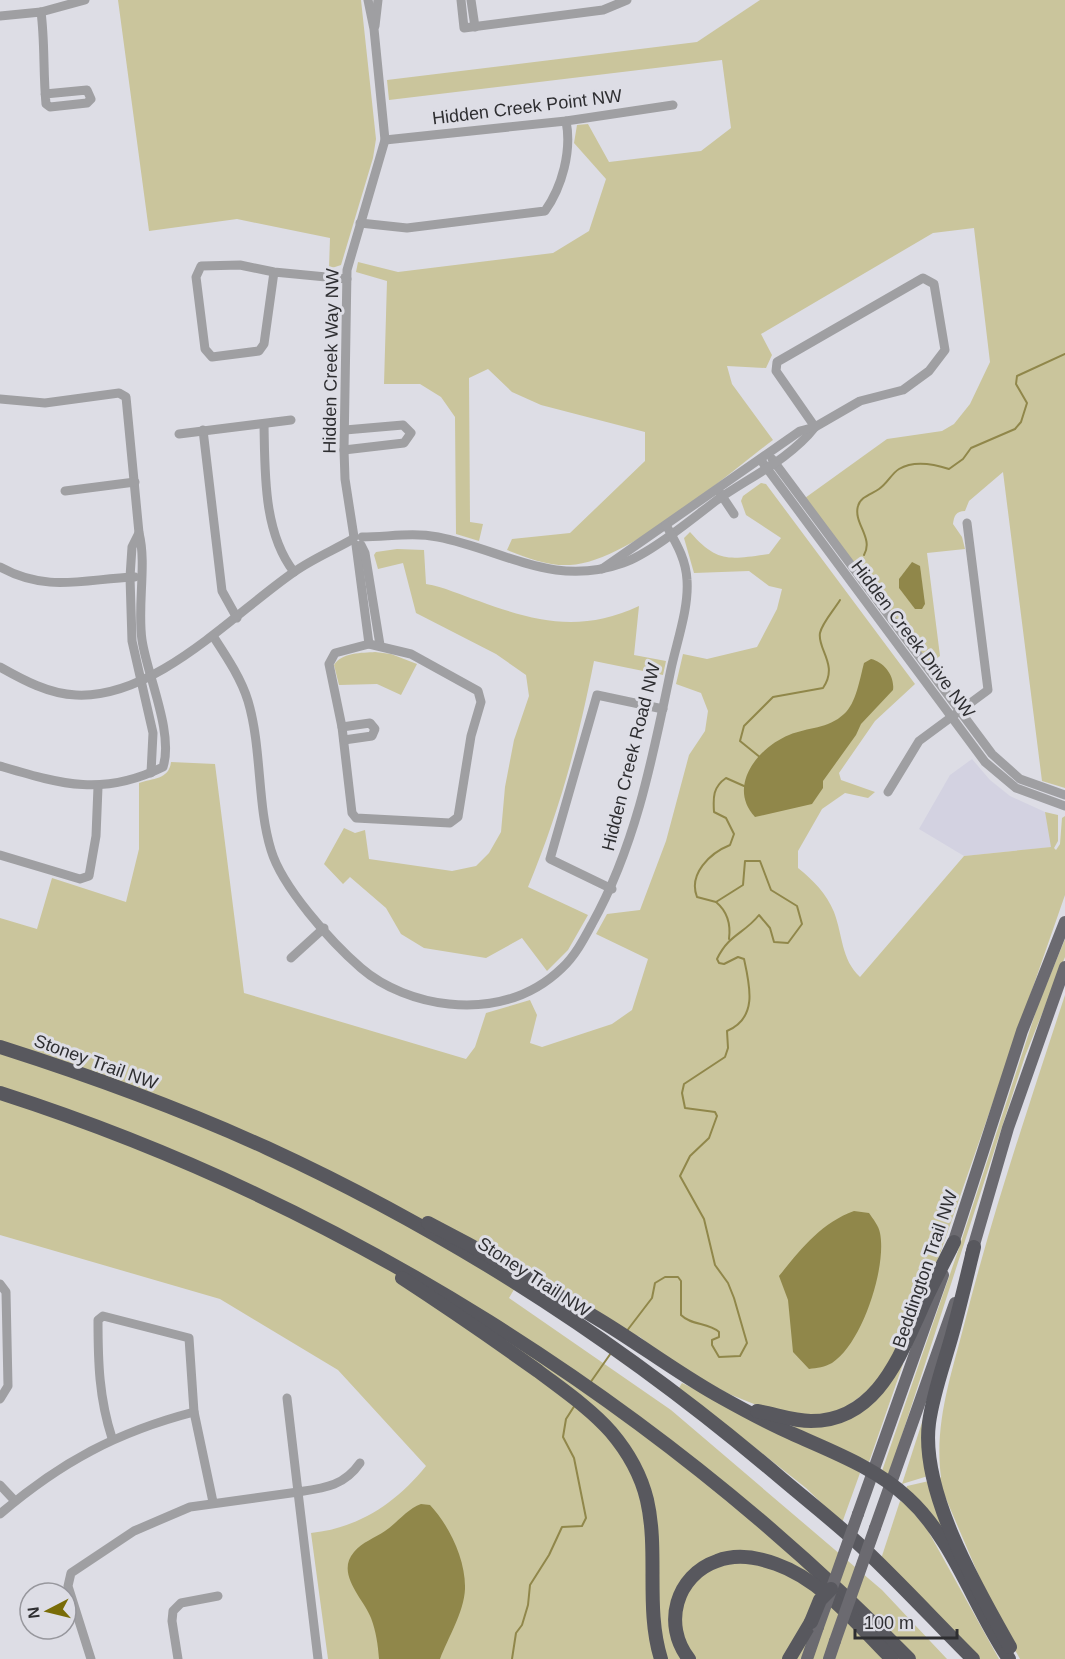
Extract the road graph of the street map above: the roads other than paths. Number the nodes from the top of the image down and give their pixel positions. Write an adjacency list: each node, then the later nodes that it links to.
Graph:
1 (85, 0): 7 (street)
2 (368, 0): 10 (street, Hidden Creek Way NW)
3 (378, 0): 10 (street, Hidden Creek Way NW)
4 (461, 0): 9 (street)
5 (471, 0): 9 (street)
6 (627, 0): 9 (street)
7 (40, 12): 8 (street); 11 (street)
8 (0, 16)
9 (475, 27)
10 (374, 29): 14 (street, Hidden Creek Way NW)
11 (45, 94)
12 (673, 105): 13 (street, Hidden Creek Point NW)
13 (566, 121): 14 (street, Hidden Creek Point NW); 15 (street)
14 (385, 140): 15 (street, Hidden Creek Way NW)
15 (360, 223): 17 (street, Hidden Creek Way NW)
16 (274, 272): 16 (street); 17 (street)
17 (347, 279): 23 (street, Hidden Creek Way NW)
18 (0, 400): 29 (street)
19 (291, 420): 20 (street)
20 (264, 424): 22 (street); 38 (street)
21 (815, 427): 21 (street); 26 (street); 27 (street)
22 (202, 430): 24 (street); 41 (street)
23 (345, 430): 25 (street, Hidden Creek Way NW); 25 (street)
24 (179, 434)
25 (344, 450): 36 (street, Hidden Creek Way NW)
26 (769, 453): 27 (street, Hidden Creek Drive NW); 28 (street)
27 (775, 462): 28 (street); 45 (street, Hidden Creek Drive NW)
28 (763, 464): 31 (street); 46 (street, Hidden Creek Drive NW)
29 (135, 482): 30 (street); 35 (street)
30 (65, 491)
31 (720, 493): 32 (street); 34 (street)
32 (734, 514)
33 (967, 523): 51 (street)
34 (669, 529): 36 (street); 50 (street, Hidden Creek Road NW)
35 (139, 533): 39 (street); 40 (street)
36 (358, 541): 38 (street); 43 (street, Hidden Creek Way NW); 44 (street, Hidden Creek Way NW)
37 (0, 567): 39 (street)
38 (294, 572): 41 (street)
39 (130, 577): 40 (street); 49 (street)
40 (140, 577): 48 (street)
41 (237, 618): 42 (street)
42 (213, 636): 48 (street); 66 (street, Hidden Creek Road NW)
43 (369, 644): 44 (street); 53 (street)
44 (380, 645): 54 (street)
45 (911, 645): 46 (street); 51 (street, Hidden Creek Drive NW)
46 (903, 653): 52 (street, Hidden Creek Drive NW)
47 (0, 667): 49 (street)
48 (152, 675): 49 (street); 57 (street)
49 (142, 680): 57 (street)
50 (663, 709): 64 (street, Hidden Creek Road NW); 64 (street)
51 (959, 710): 52 (street); 56 (street, Hidden Creek Drive NW)
52 (950, 717): 58 (street, Hidden Creek Drive NW); 60 (street)
53 (342, 727): 54 (street); 54 (street)
54 (344, 740)
55 (0, 766): 59 (street)
56 (1005, 769): 58 (street); 61 (street, Hidden Creek Drive NW)
57 (151, 773): 59 (street)
58 (999, 777): 62 (street, Hidden Creek Drive NW)
59 (98, 787): 63 (street)
60 (888, 792)
61 (1065, 795)
62 (1065, 806)
63 (0, 855)
64 (612, 889): 66 (street, Hidden Creek Road NW)
65 (1065, 922): 73 (main road, Beddington Trail NW)
66 (324, 928): 67 (street)
67 (291, 958)
68 (1065, 967): 74 (main road, Beddington Trail NW)
69 (0, 1047): 71 (highway, Stoney Trail NW)
70 (0, 1093): 72 (highway)
71 (293, 1161): 78 (highway); 104 (highway, Stoney Trail NW)
72 (263, 1197): 92 (highway); 103 (highway)
73 (954, 1242): 78 (highway); 82 (main road, Beddington Trail NW)
74 (974, 1247): 83 (main road, Beddington Trail NW); 106 (highway)
75 (0, 1284): 77 (street)
76 (287, 1398): 85 (street)
77 (0, 1399)
78 (747, 1411): 82 (highway)
79 (194, 1412): 80 (street); 80 (street); 87 (street)
80 (112, 1438): 86 (street)
81 (360, 1463): 85 (street)
82 (872, 1473): 83 (highway); 89 (main road, Beddington Trail NW, bridge)
83 (891, 1484): 101 (main road, Beddington Trail NW, bridge); 105 (highway)
84 (0, 1485): 86 (street)
85 (298, 1492): 87 (street); 95 (street)
86 (15, 1501): 88 (street)
87 (213, 1502): 93 (street)
88 (0, 1514)
89 (831, 1589): 91 (highway, bridge)
90 (218, 1596): 94 (street)
91 (814, 1624): 99 (highway); 100 (main road)
92 (657, 1638): 96 (highway); 97 (highway)
93 (91, 1659)
94 (178, 1659)
95 (318, 1659)
96 (661, 1659)
97 (667, 1659)
98 (689, 1659): 102 (highway)
99 (789, 1659)
100 (807, 1659)
101 (829, 1659)
102 (892, 1659)
103 (909, 1659)
104 (973, 1659)
105 (1009, 1659)
106 (1017, 1659)

